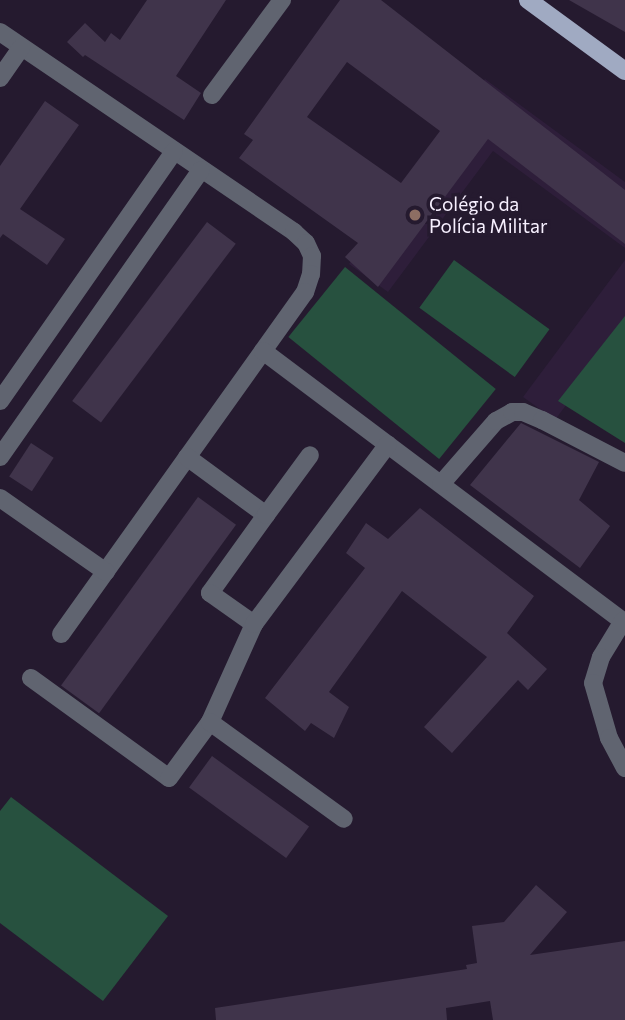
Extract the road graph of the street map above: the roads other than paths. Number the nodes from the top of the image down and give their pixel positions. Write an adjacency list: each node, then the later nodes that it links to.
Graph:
1 (282, 0): 7 (lane)
2 (528, 0): 5 (main road)
3 (0, 32): 4 (lane)
4 (21, 48): 6 (lane); 8 (lane)
5 (625, 71)
6 (0, 78)
7 (212, 95)
8 (174, 152): 9 (lane); 11 (lane)
9 (201, 170): 10 (lane); 14 (lane)
10 (263, 351): 12 (lane); 15 (lane)
11 (0, 401)
12 (388, 444): 17 (lane); 22 (lane)
13 (310, 455): 19 (lane)
14 (0, 457)
15 (187, 457): 19 (lane); 20 (lane)
16 (625, 463): 17 (lane)
17 (441, 484): 21 (lane)
18 (0, 498): 20 (lane)
19 (266, 515): 22 (lane)
20 (106, 572): 23 (lane)
21 (624, 622): 26 (lane)
22 (254, 624): 25 (lane)
23 (61, 635)
24 (31, 678): 25 (lane)
25 (210, 722): 27 (lane)
26 (625, 768)
27 (344, 819)

